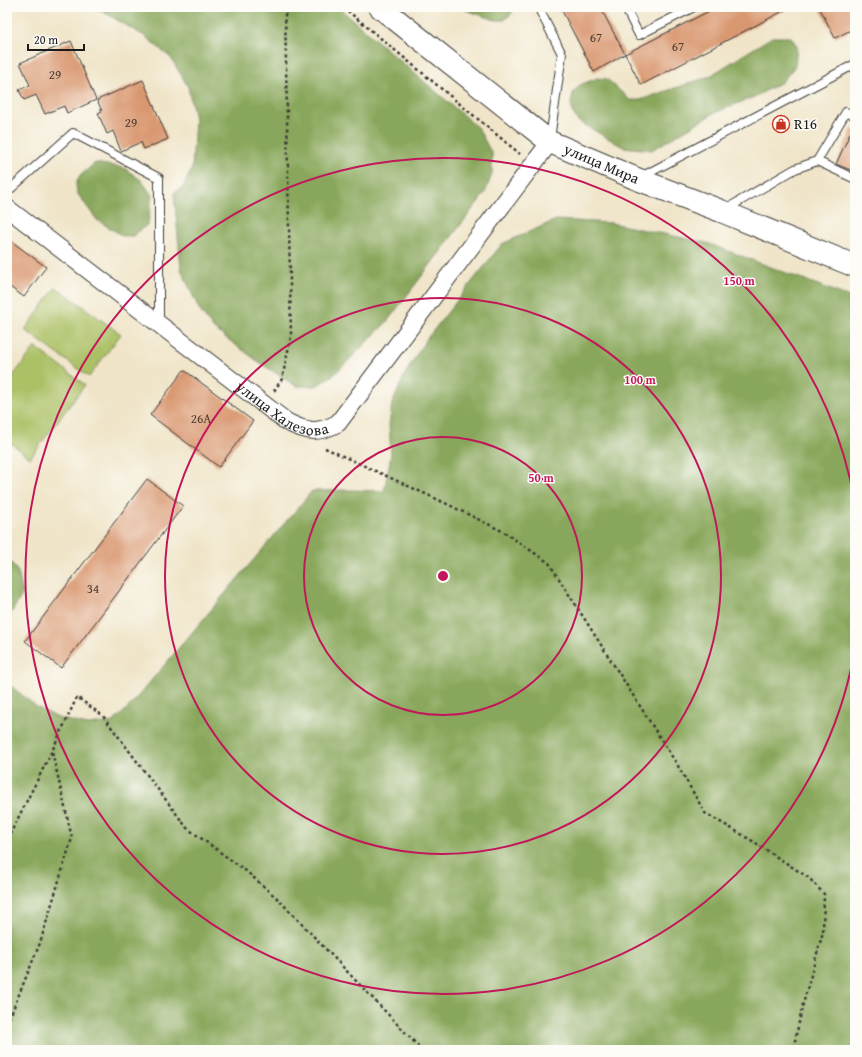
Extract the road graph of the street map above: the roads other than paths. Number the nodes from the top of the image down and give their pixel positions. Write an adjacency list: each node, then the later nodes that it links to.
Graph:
1 (380, 7): 7 (main road, улица Мира)
2 (538, 7): 7 (lane)
3 (625, 7): 4 (lane)
4 (694, 7)
5 (855, 64): 9 (lane)
6 (855, 116): 8 (lane)
7 (550, 142): 9 (main road, улица Мира); 15 (street, улица Халезова)
8 (817, 161): 10 (lane); 13 (lane)
9 (637, 179): 13 (main road, улица Мира)
10 (855, 179)
11 (7, 192): 15 (lane)
12 (7, 208): 15 (street, улица Халезова)
13 (721, 211): 14 (main road, улица Мира)
14 (855, 266)
15 (159, 324)

